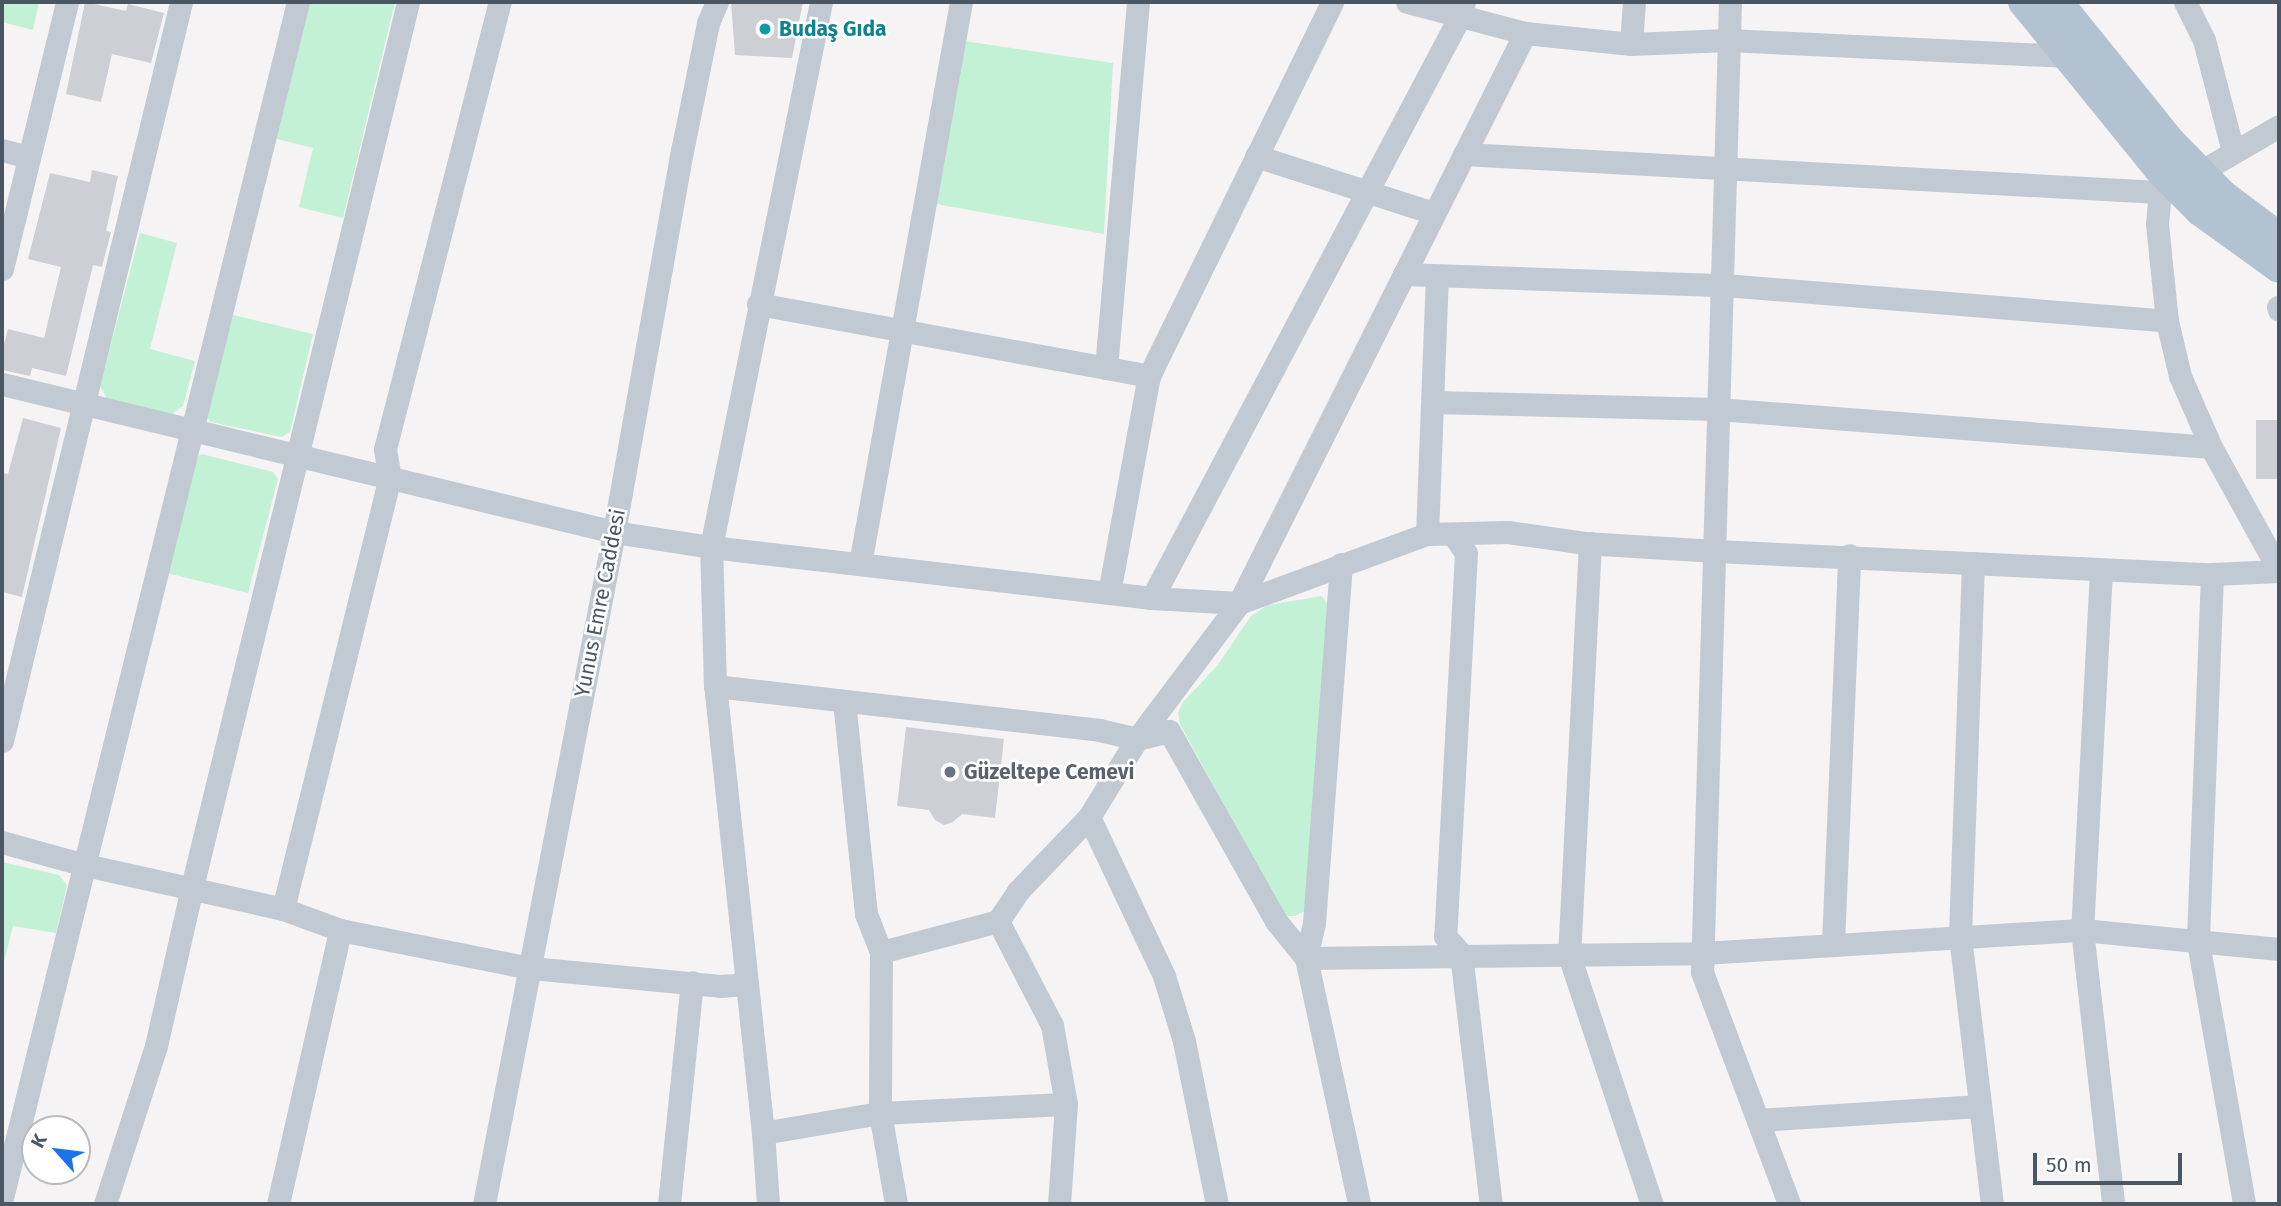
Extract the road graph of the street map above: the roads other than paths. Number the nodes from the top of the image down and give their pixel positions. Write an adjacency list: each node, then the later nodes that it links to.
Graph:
1 (67, 2): 28 (street)
2 (181, 2): 47 (street)
3 (298, 2): 49 (street)
4 (408, 2): 51 (street)
5 (500, 2): 52 (street)
6 (717, 2): 53 (street, Yunus Emre Caddesi)
7 (821, 2): 40 (street)
8 (961, 2): 42 (street)
9 (1138, 2): 43 (street)
10 (1332, 2): 27 (street)
11 (1407, 2): 17 (street)
12 (1634, 2): 20 (street)
13 (1730, 2): 19 (street)
14 (2024, 2): 21 (main road)
15 (2058, 2): 23 (main road)
16 (2185, 2): 25 (street)
17 (1462, 9): 18 (street); 32 (street)
18 (1525, 33): 20 (street); 26 (street)
19 (1727, 40): 20 (street); 21 (street); 29 (street)
20 (1631, 44)
21 (2068, 57): 31 (main road)
22 (2279, 126): 25 (street)
23 (2171, 141): 30 (main road); 31 (main road)
24 (2, 150): 28 (street)
25 (2233, 151): 30 (street)
26 (1464, 154): 29 (street); 33 (street)
27 (1256, 156): 32 (street); 44 (street)
28 (29, 157): 36 (street)
29 (1725, 166): 31 (street); 39 (street)
30 (2200, 172): 34 (main road)
31 (2160, 183): 35 (main road); 41 (street)
32 (1366, 192): 33 (street); 67 (street)
33 (1434, 213): 37 (street)
34 (2279, 237)
35 (2279, 268)
36 (2, 269)
37 (1404, 274): 38 (street); 68 (street)
38 (1437, 277): 39 (street); 46 (street)
39 (1724, 285): 41 (street); 48 (street)
40 (758, 304): 42 (street); 57 (street)
41 (2167, 321): 50 (street)
42 (902, 331): 43 (street); 61 (street)
43 (1106, 368): 44 (street)
44 (1149, 376): 66 (street)
45 (2, 384): 47 (street)
46 (1433, 402): 48 (street); 54 (street)
47 (85, 404): 49 (street); 72 (street)
48 (1717, 409): 50 (street); 58 (street)
49 (193, 430): 51 (street); 75 (street)
50 (2211, 447): 64 (street)
51 (297, 456): 52 (street); 76 (street)
52 (390, 478): 53 (street); 77 (street)
53 (614, 532): 57 (street); 90 (street, Yunus Emre Caddesi)
54 (1427, 534): 55 (street); 62 (street)
55 (1452, 534): 56 (street); 87 (street)
56 (1590, 543): 58 (street); 88 (street)
57 (710, 547): 61 (street); 69 (street)
58 (1716, 551): 59 (street); 86 (street)
59 (1849, 555): 60 (street); 83 (street)
60 (1973, 563): 63 (street); 81 (street)
61 (860, 564): 66 (street)
62 (1341, 564): 68 (street); 89 (street)
63 (2101, 570): 65 (street); 80 (street)
64 (2279, 570): 65 (street)
65 (2212, 575): 82 (street)
66 (1109, 593): 67 (street)
67 (1152, 598): 68 (street)
68 (1239, 603): 71 (street)
69 (715, 686): 70 (street); 92 (street)
70 (844, 701): 71 (street); 85 (street)
71 (1137, 739): 73 (street); 89 (street)
72 (2, 741)
73 (1089, 817): 78 (street); 106 (street)
74 (2, 842): 75 (street)
75 (85, 866): 76 (street); 98 (street)
76 (192, 887): 77 (street); 99 (street)
77 (283, 909): 79 (street)
78 (998, 921): 85 (street); 93 (street)
79 (340, 930): 90 (street); 100 (street)
80 (2082, 930): 81 (street); 82 (street); 112 (street)
81 (1960, 936): 83 (street); 94 (street)
82 (2198, 942): 84 (street); 113 (street)
83 (1833, 944): 86 (street)
84 (2279, 949)
85 (881, 952): 95 (street)
86 (1703, 953): 88 (street); 96 (street)
87 (1461, 954): 88 (street); 89 (street); 108 (street)
88 (1569, 955): 109 (street)
89 (1306, 958): 107 (street)
90 (531, 968): 91 (street); 101 (street, Yunus Emre Caddesi)
91 (692, 982): 92 (street); 102 (street)
92 (747, 984): 97 (street)
93 (1066, 1104): 95 (street); 105 (street)
94 (1980, 1106): 96 (street); 111 (street)
95 (880, 1113): 97 (street); 104 (street)
96 (1758, 1120): 110 (street)
97 (763, 1133): 103 (street)
98 (2, 1198)
99 (105, 1204)
100 (278, 1204)
101 (484, 1204)
102 (669, 1204)
103 (768, 1204)
104 (896, 1204)
105 (1059, 1204)
106 (1217, 1204)
107 (1359, 1204)
108 (1491, 1204)
109 (1652, 1204)
110 (1789, 1204)
111 (1992, 1204)
112 (2113, 1204)
113 (2244, 1204)

